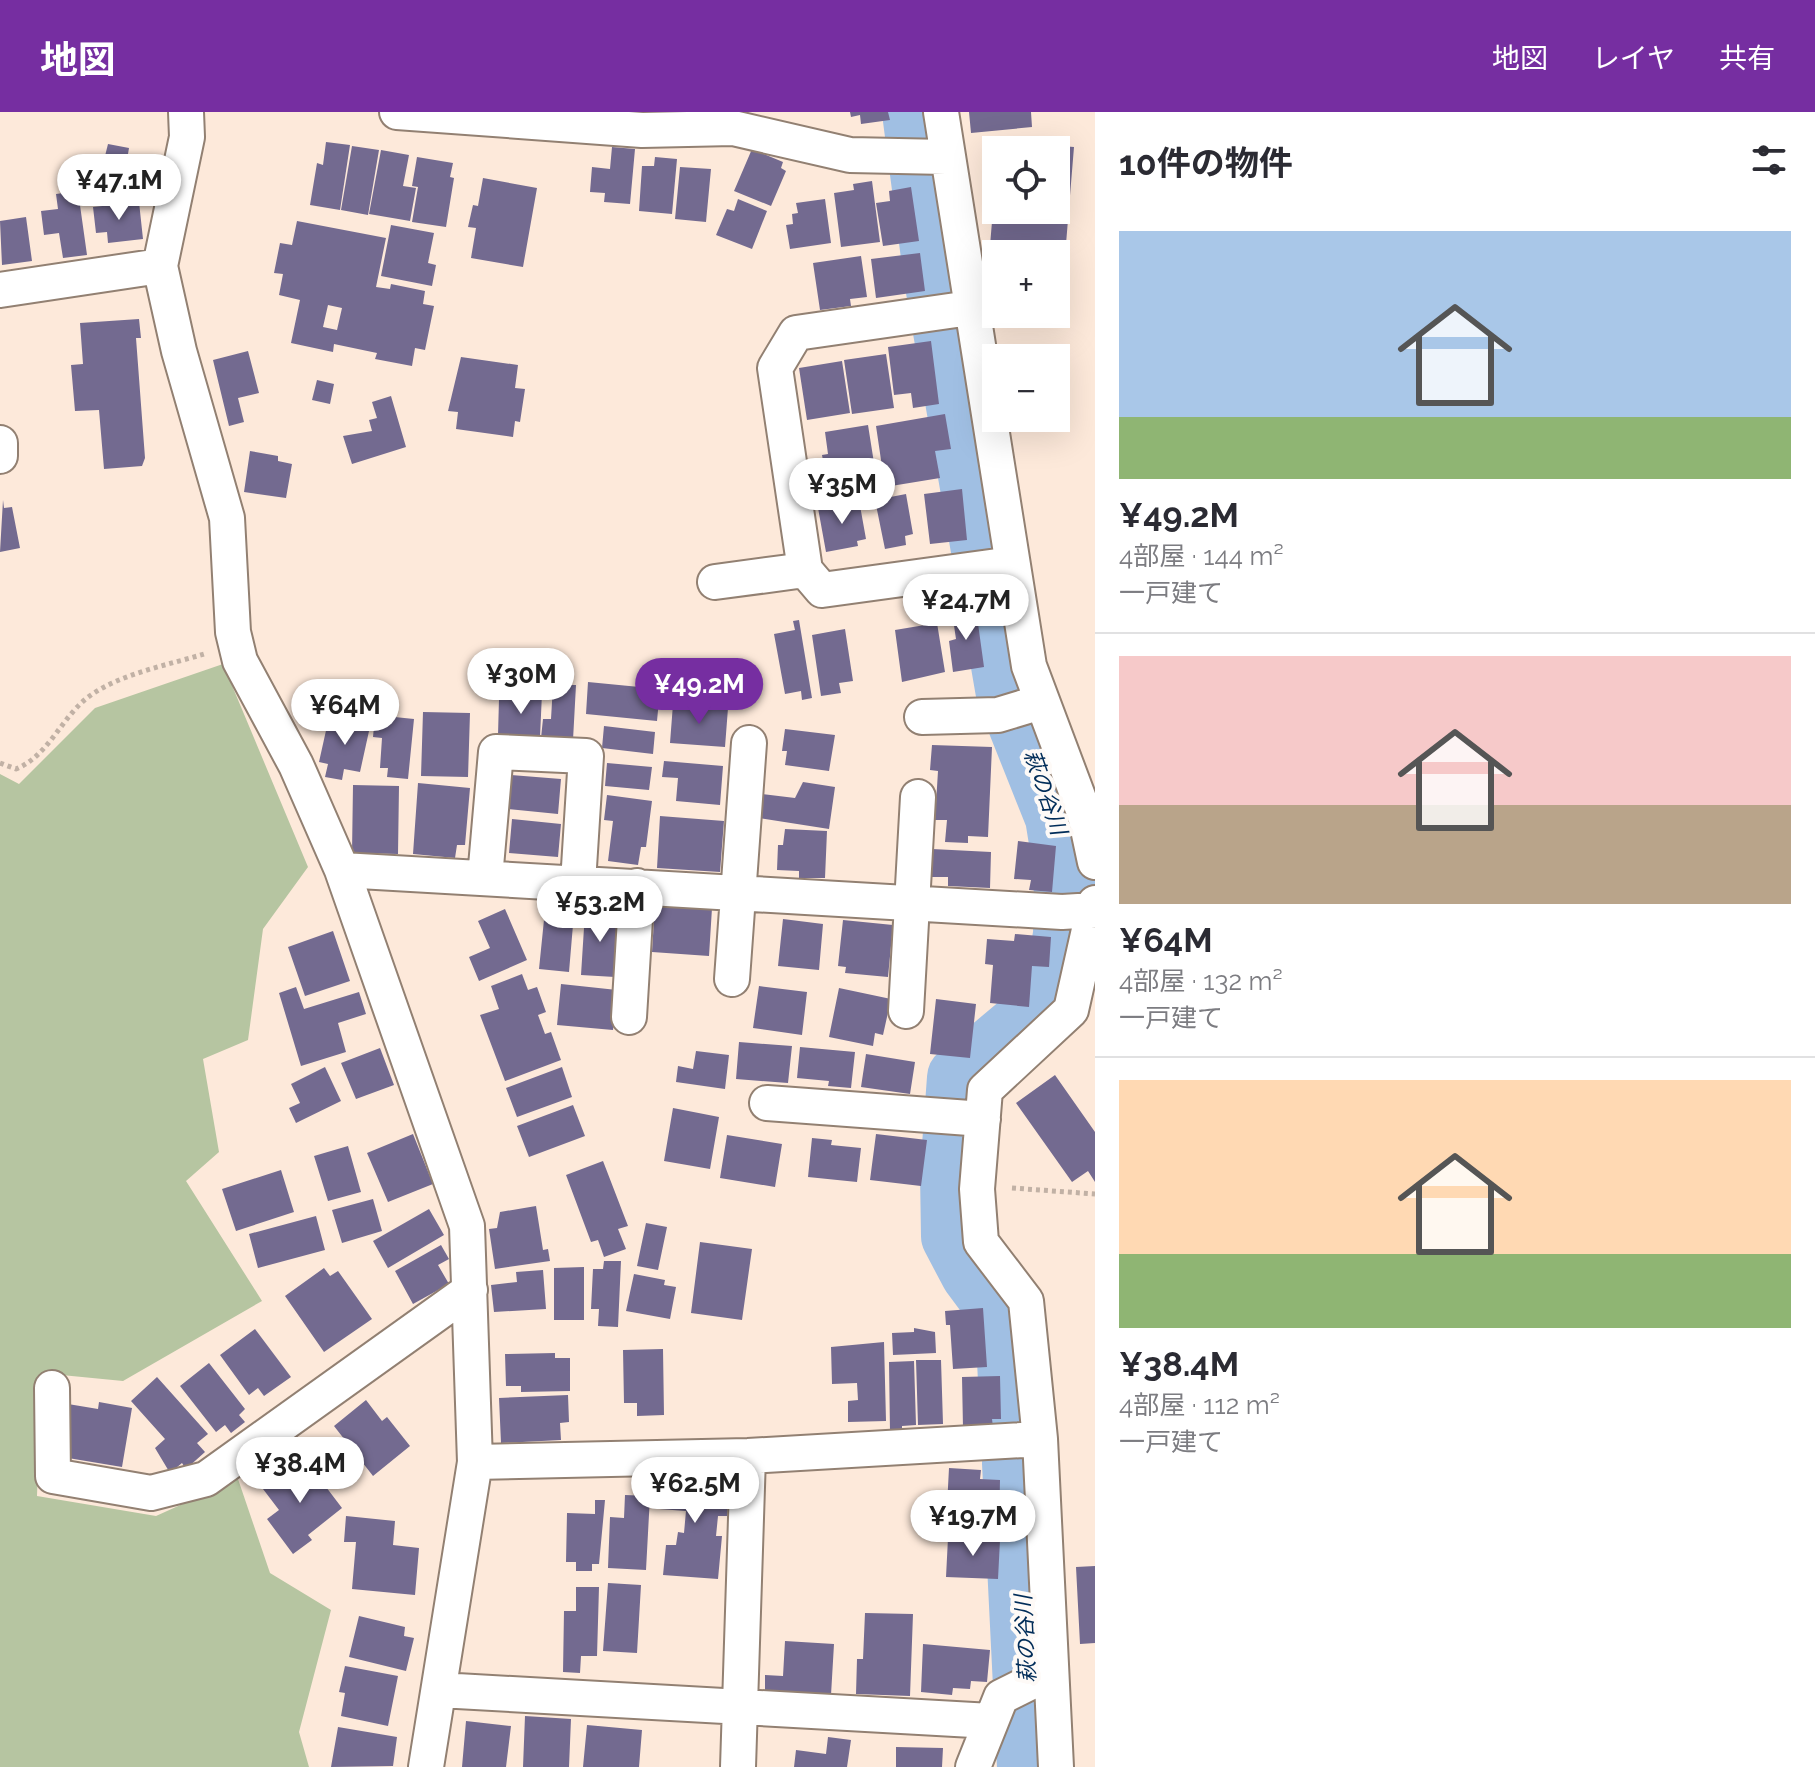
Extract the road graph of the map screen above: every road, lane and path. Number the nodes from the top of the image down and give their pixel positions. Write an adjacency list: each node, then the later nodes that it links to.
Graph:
1 (186, 112): 5 (street)
2 (397, 112): 4 (street)
3 (941, 112): 4 (street)
4 (930, 156): 7 (street)
5 (160, 266): 6 (street); 13 (street)
6 (0, 290)
7 (955, 311): 10 (street); 11 (street)
8 (0, 443): 9 (street)
9 (0, 456)
10 (997, 566): 11 (street); 14 (street)
11 (805, 570): 12 (street)
12 (715, 582)
13 (236, 645): 17 (path); 20 (street)
14 (1026, 706): 15 (street); 19 (street)
15 (922, 717)
16 (749, 743): 24 (street)
17 (0, 763)
18 (918, 797): 25 (street)
19 (1095, 862)
20 (342, 870): 21 (street); 34 (street)
21 (485, 878): 22 (street); 22 (street)
22 (578, 883): 23 (street)
23 (637, 886): 24 (street); 29 (street)
24 (738, 892): 25 (street); 27 (street)
25 (913, 901): 26 (street); 28 (street)
26 (1082, 909): 31 (street)
27 (732, 979)
28 (906, 1011)
29 (629, 1017)
30 (767, 1103): 31 (street)
31 (966, 1118): 32 (street)
32 (977, 1189): 33 (path); 36 (street)
33 (1095, 1194)
34 (470, 1290): 35 (street); 38 (street)
35 (52, 1388)
36 (1040, 1439): 37 (street); 39 (street)
37 (748, 1456): 38 (street); 41 (street)
38 (475, 1462): 40 (street)
39 (1033, 1681): 42 (street); 46 (street)
40 (439, 1690): 41 (street); 43 (street)
41 (741, 1708): 42 (street); 44 (street)
42 (991, 1721): 45 (street)
43 (426, 1767)
44 (738, 1767)
45 (973, 1767)
46 (1056, 1767)

